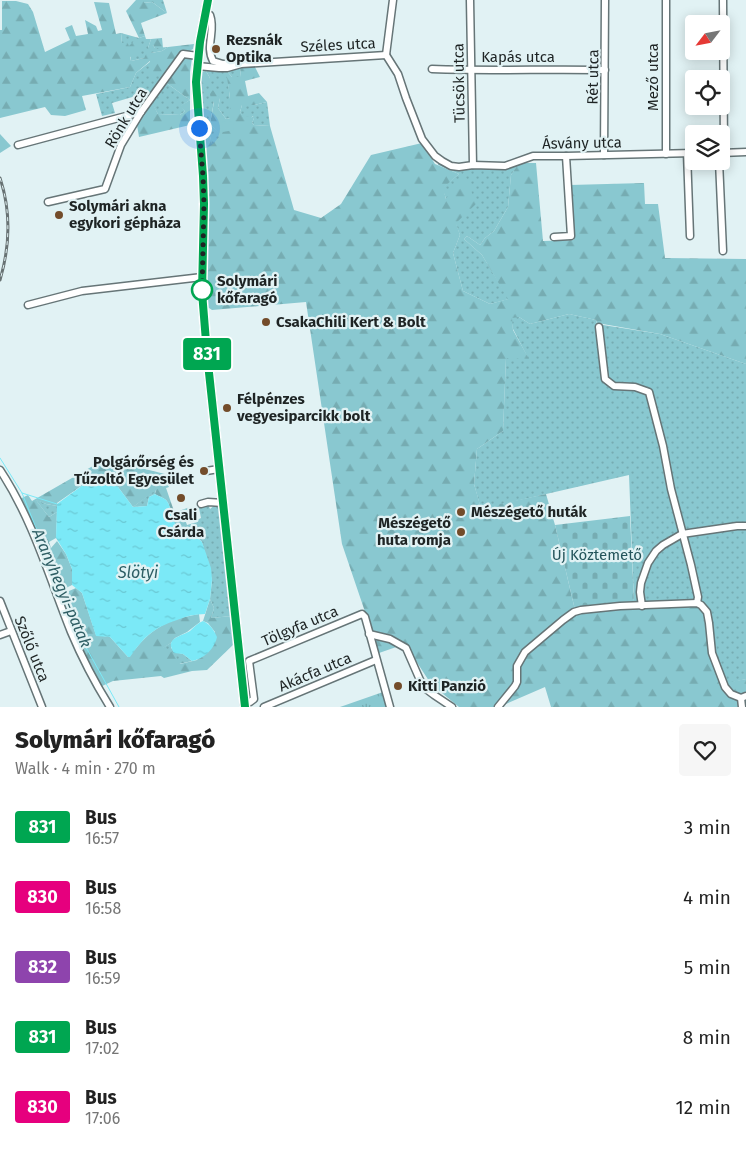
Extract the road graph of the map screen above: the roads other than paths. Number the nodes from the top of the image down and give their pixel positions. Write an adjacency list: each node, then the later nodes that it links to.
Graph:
1 (208, 0): 7 (main road)
2 (393, 0): 8 (street)
3 (470, 0): 13 (street, Tücsök utca)
4 (605, 0): 14 (street, Rét utca)
5 (666, 0): 21 (street, Mező utca)
6 (723, 0): 16 (street)
7 (205, 14): 9 (main road); 10 (street)
8 (386, 55): 10 (street, Széles utca); 24 (street, Széles utca)
9 (198, 56): 11 (main road); 15 (street, Rönk utca)
10 (241, 64): 11 (street, Széles utca)
11 (197, 66): 31 (main road)
12 (432, 68): 13 (street, Kapás utca)
13 (471, 70): 14 (street, Kapás utca); 24 (street, Tücsök utca)
14 (605, 70): 22 (street, Rét utca)
15 (141, 112): 17 (street); 27 (street, Rönk utca)
16 (723, 125)
17 (18, 146)
18 (746, 152): 20 (street)
19 (685, 153): 21 (street, Ásvány utca)
20 (730, 153)
21 (666, 154): 22 (street, Ásvány utca)
22 (604, 155): 23 (street, Ásvány utca)
23 (566, 156): 24 (street, Ásvány utca); 29 (street)
24 (473, 165)
25 (691, 170): 28 (street)
26 (719, 170): 30 (street)
27 (48, 202)
28 (690, 236)
29 (554, 237)
30 (723, 251)
31 (202, 277): 32 (street); 34 (main road)
32 (28, 305)
33 (599, 327): 40 (street)
34 (219, 469): 36 (street); 37 (main road)
35 (0, 470): 52 (street)
36 (206, 471)
37 (222, 503): 38 (street); 50 (main road)
38 (202, 504)
39 (746, 526): 40 (street)
40 (682, 534): 42 (street); 43 (street)
41 (0, 601): 44 (street, Szőlő utca)
42 (697, 602): 43 (street); 48 (street)
43 (642, 606): 57 (street)
44 (11, 631): 46 (street); 51 (street, Szőlő utca)
45 (369, 634): 47 (street); 49 (street, Tölgyfa utca); 56 (street)
46 (0, 635)
47 (376, 660): 54 (street, Akácfa utca); 55 (street)
48 (744, 697): 58 (street)
49 (254, 699): 50 (street); 53 (street)
50 (244, 705)
51 (42, 707)
52 (110, 707)
53 (254, 707)
54 (264, 707)
55 (390, 707)
56 (452, 707)
57 (498, 707)
58 (742, 707)

